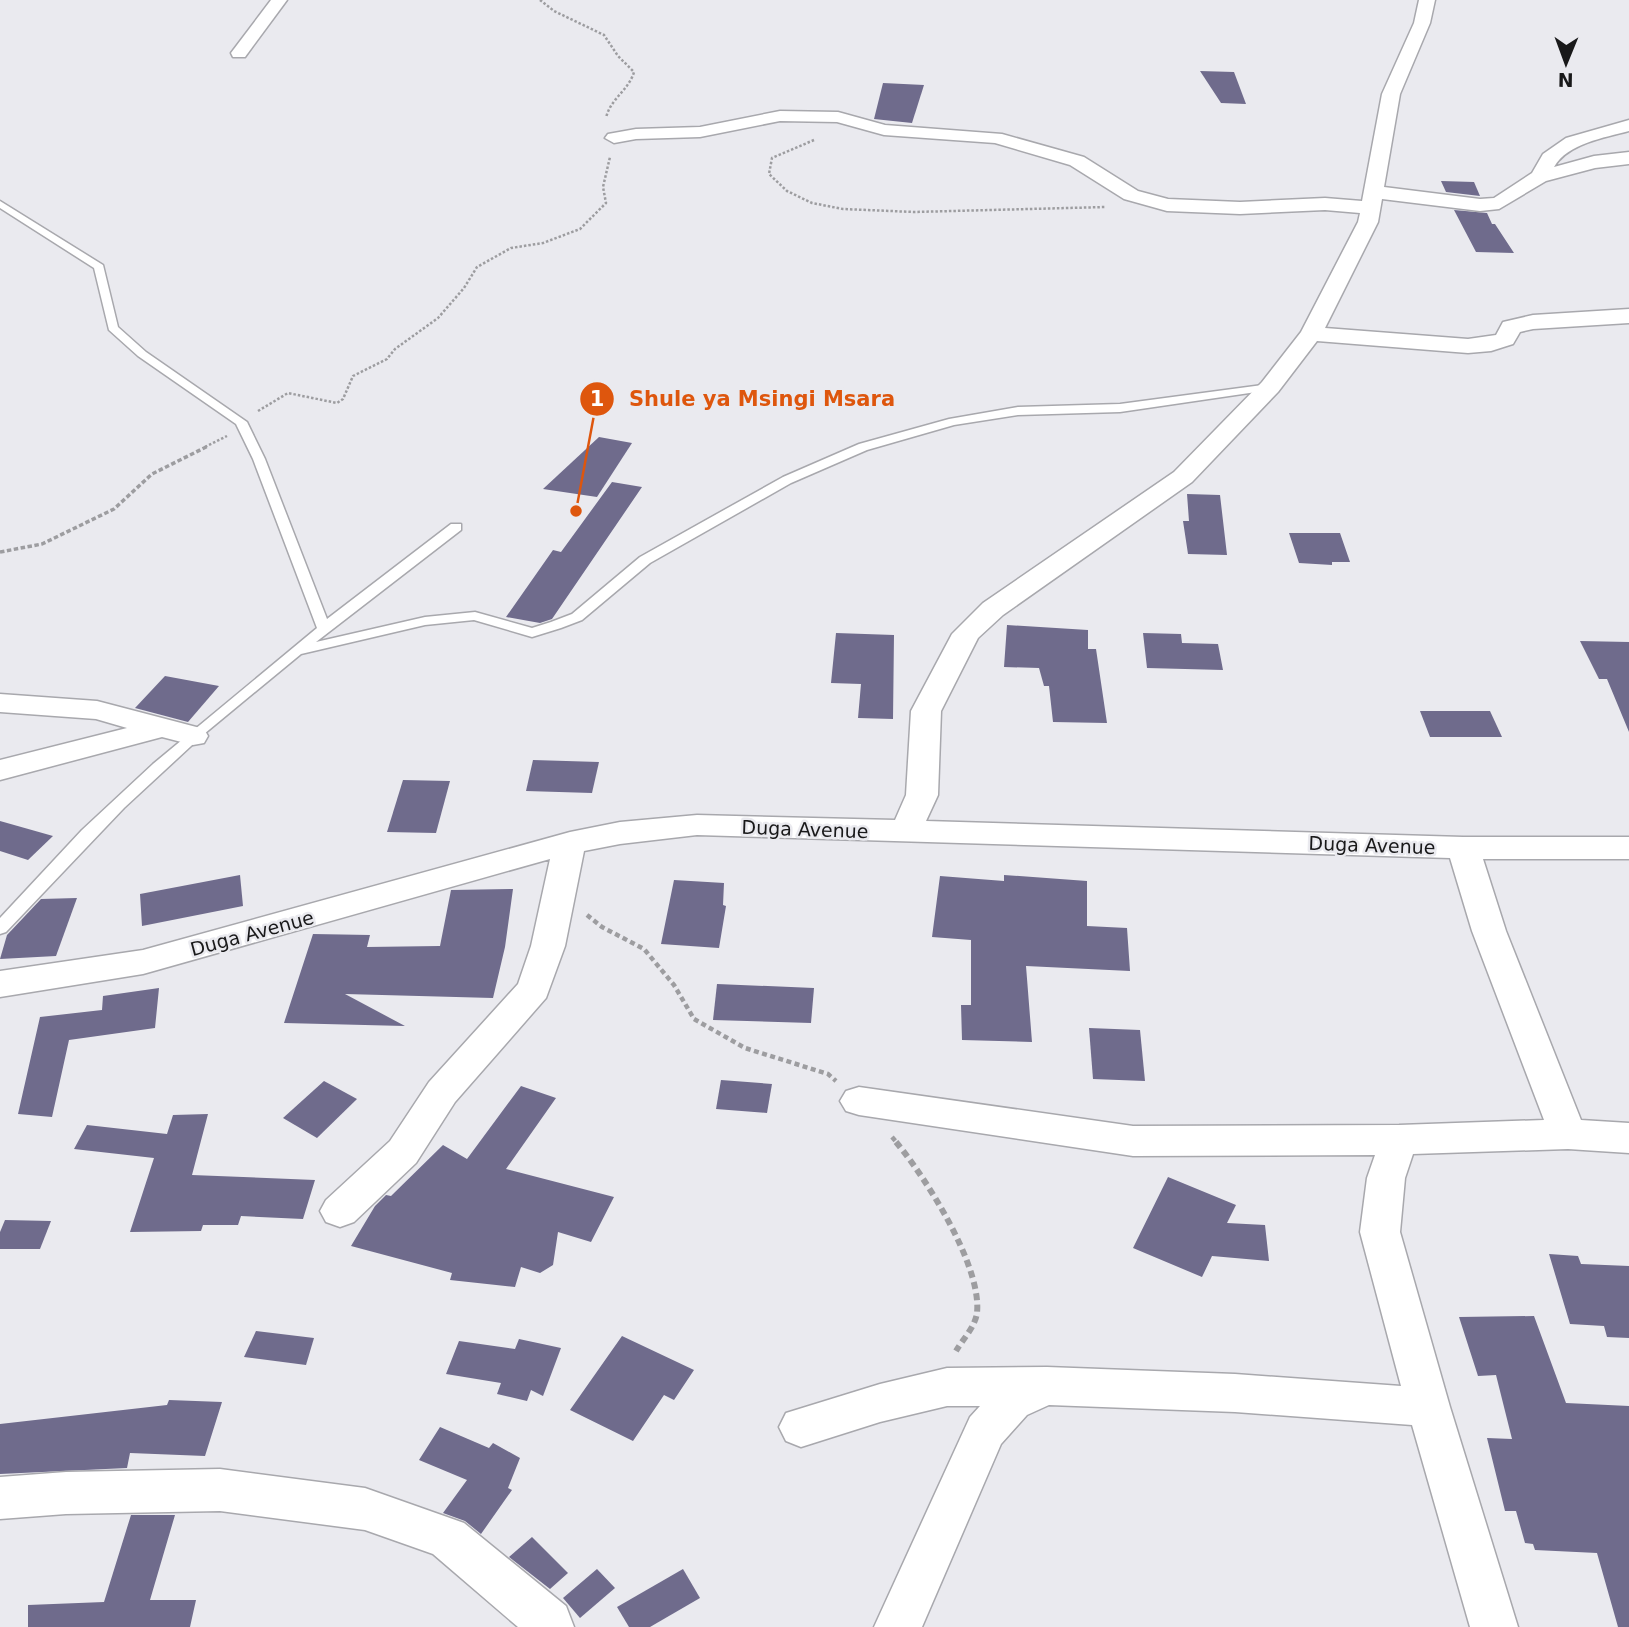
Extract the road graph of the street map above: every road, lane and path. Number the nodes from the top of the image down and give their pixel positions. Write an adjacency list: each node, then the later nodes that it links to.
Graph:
1 (278, 0): 4 (street)
2 (540, 0): 6 (path)
3 (1427, 0): 10 (street)
4 (239, 53)
5 (1629, 125): 9 (street)
6 (614, 138): 10 (street); 16 (path)
7 (815, 139): 12 (path)
8 (1629, 158): 9 (street)
9 (1539, 177): 10 (street)
10 (1371, 200): 14 (street)
11 (0, 204): 16 (lane)
12 (1107, 207)
13 (1629, 316): 14 (street)
14 (1311, 334): 15 (street)
15 (1270, 387): 20 (lane); 25 (street)
16 (241, 422): 18 (path); 19 (lane)
17 (456, 527): 19 (lane)
18 (0, 552)
19 (324, 629): 20 (lane)
20 (295, 651): 23 (lane)
21 (0, 703): 22 (street)
22 (163, 728): 23 (street); 24 (street)
23 (193, 736): 30 (lane)
24 (0, 770)
25 (906, 831): 26 (street, Duga Avenue); 27 (street, Duga Avenue)
26 (570, 843): 29 (street); 31 (street, Duga Avenue)
27 (1463, 848): 28 (street, Duga Avenue); 33 (street)
28 (1629, 848)
29 (559, 892): 32 (path); 36 (street)
30 (0, 928)
31 (0, 984)
32 (859, 1101): 35 (street); 38 (path)
33 (1568, 1134): 34 (street); 35 (street)
34 (1629, 1138)
35 (1399, 1140): 39 (street)
36 (340, 1211)
37 (1046, 1386): 38 (street); 39 (street); 43 (street)
38 (947, 1387): 40 (street)
39 (1428, 1407): 44 (street)
40 (801, 1427)
41 (0, 1498): 42 (street)
42 (550, 1627)
43 (898, 1627)
44 (1494, 1627)

